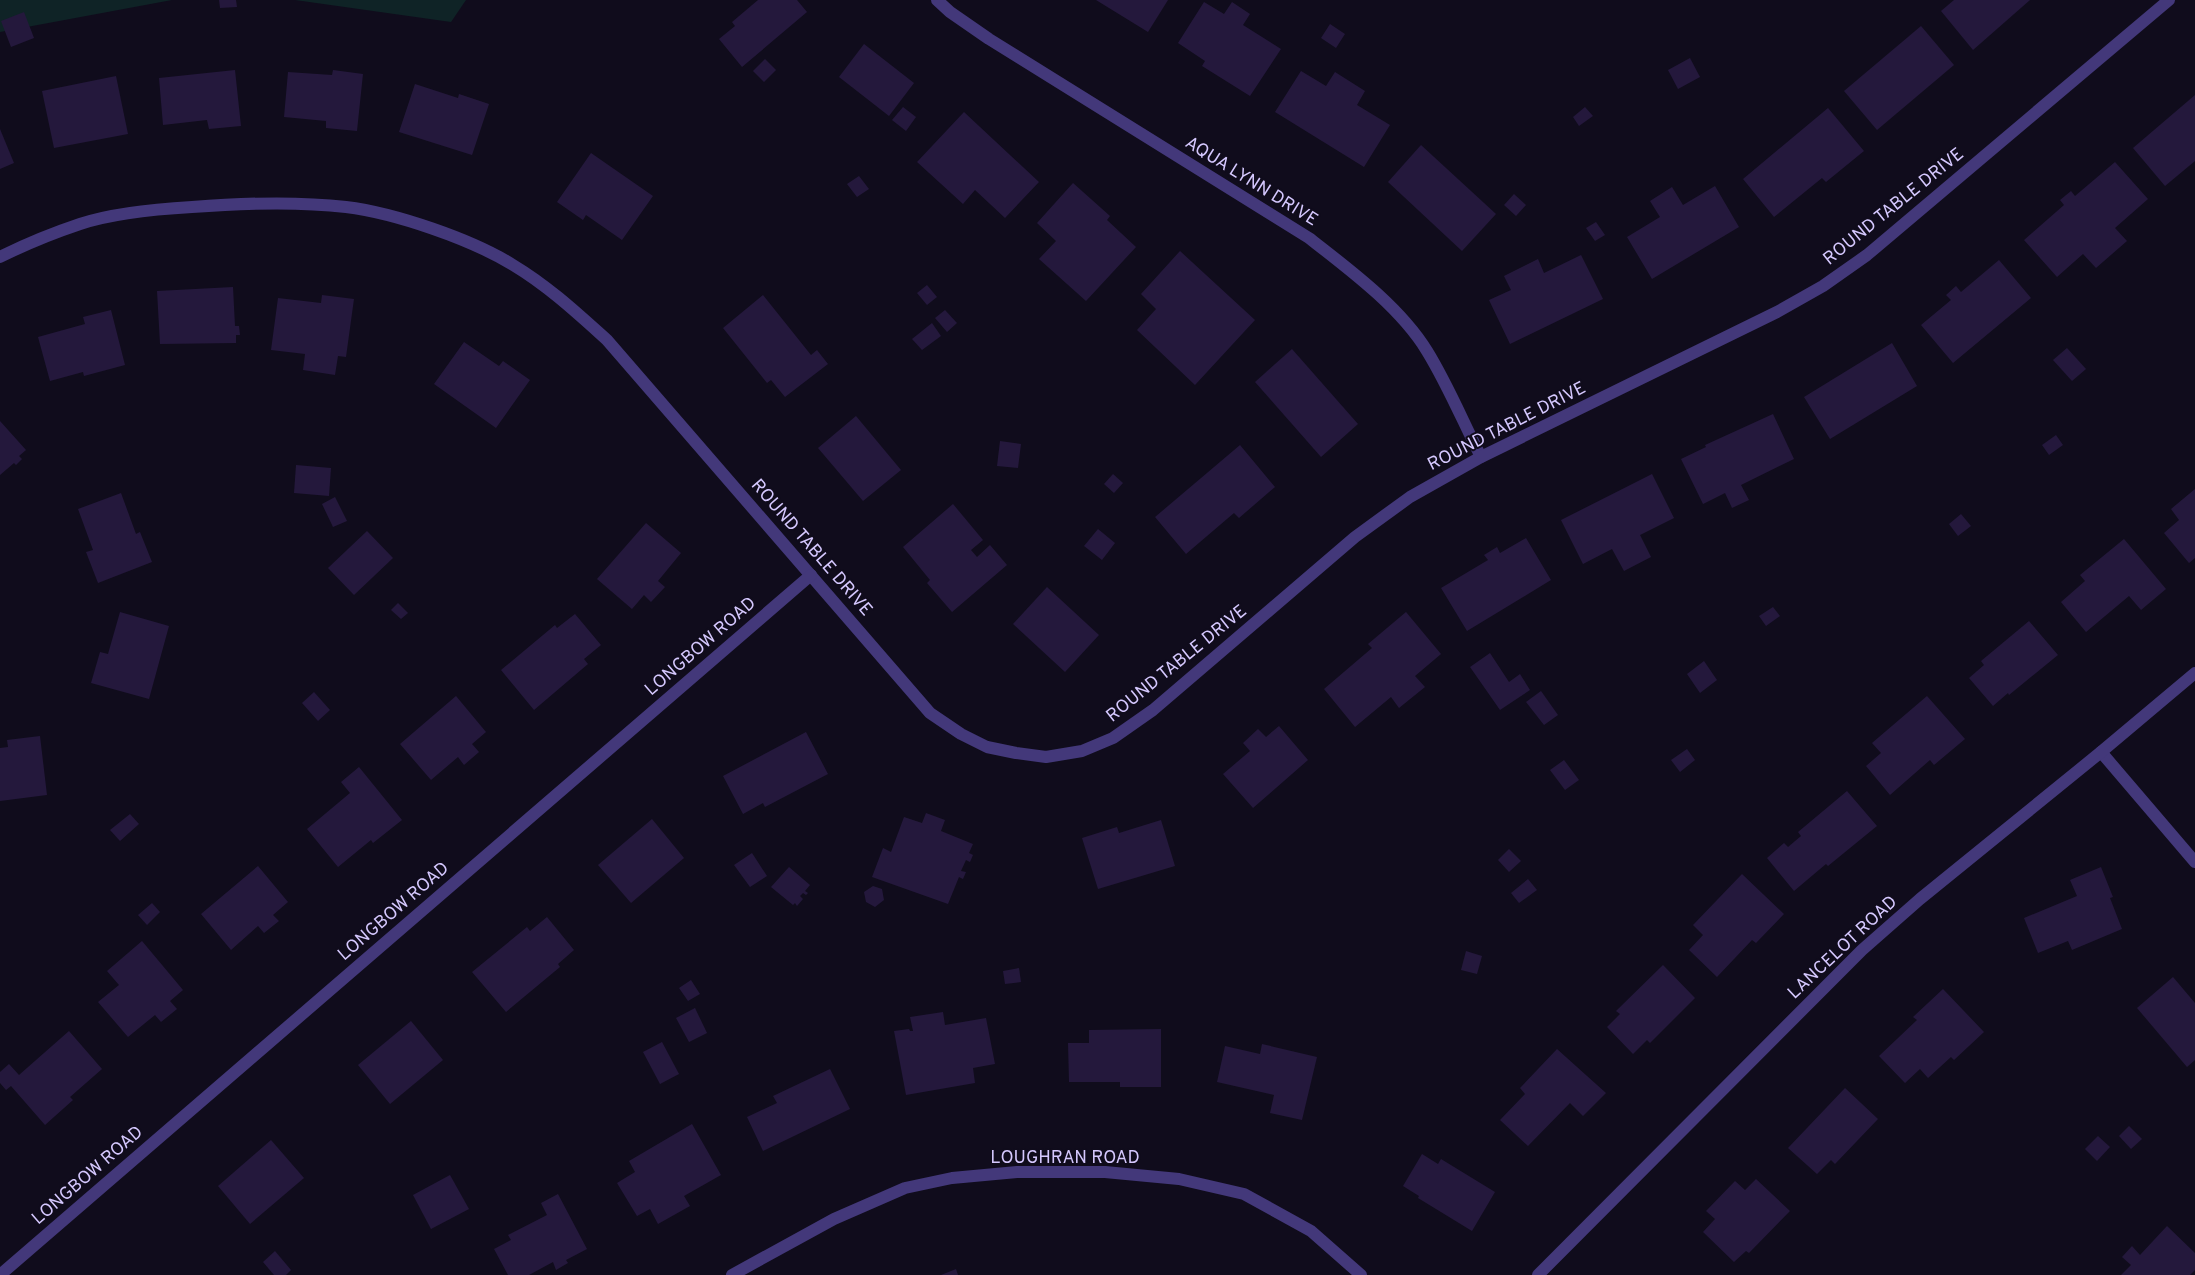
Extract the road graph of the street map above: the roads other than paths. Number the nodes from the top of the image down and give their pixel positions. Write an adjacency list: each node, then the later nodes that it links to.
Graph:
1 (937, 0): 4 (street, AQUA LYNN DRIVE)
2 (2169, 0): 4 (street, ROUND TABLE DRIVE)
3 (0, 257): 5 (street, ROUND TABLE DRIVE)
4 (1481, 457): 5 (street, ROUND TABLE DRIVE)
5 (811, 575): 9 (street, LONGBOW ROAD)
6 (2195, 673): 7 (street, LANCELOT ROAD)
7 (2101, 752): 8 (street); 12 (street, LANCELOT ROAD)
8 (2195, 862)
9 (0, 1275)
10 (732, 1275): 11 (street, LOUGHRAN ROAD)
11 (1361, 1275)
12 (1538, 1275)

